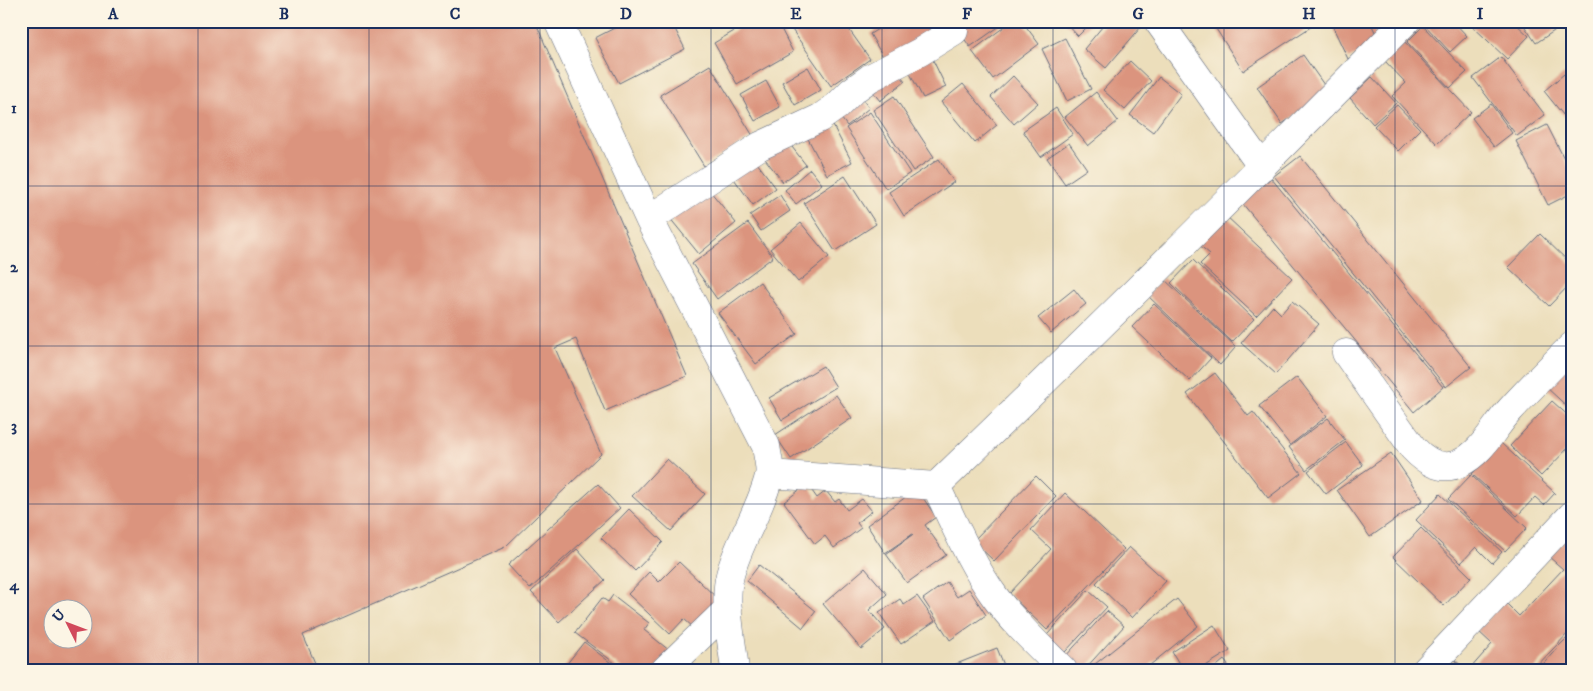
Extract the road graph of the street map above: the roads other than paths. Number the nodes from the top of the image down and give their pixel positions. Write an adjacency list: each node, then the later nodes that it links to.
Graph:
1 (558, 21): 6 (street)
2 (1406, 21): 5 (street)
3 (1160, 22): 5 (street)
4 (954, 31): 6 (street)
5 (1262, 167): 10 (street)
6 (649, 219): 9 (street)
7 (1572, 346): 8 (street)
8 (1346, 353)
9 (770, 474): 10 (street); 12 (street)
10 (936, 486): 15 (street)
11 (1572, 515): 16 (street)
12 (728, 609): 13 (street); 14 (street)
13 (665, 670)
14 (735, 670)
15 (1063, 670)
16 (1426, 670)

